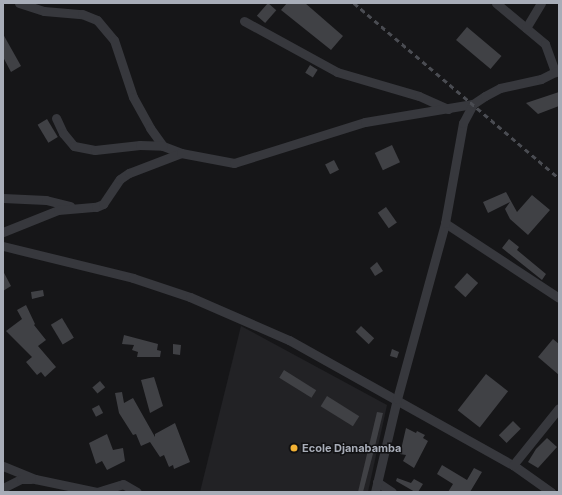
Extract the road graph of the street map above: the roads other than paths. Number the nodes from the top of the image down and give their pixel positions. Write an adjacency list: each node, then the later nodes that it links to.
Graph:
1 (19, 3): 10 (street)
2 (496, 3): 5 (street)
3 (537, 5): 5 (street)
4 (244, 21): 8 (street)
5 (526, 28): 6 (street)
6 (557, 71): 7 (street)
7 (473, 104): 8 (street); 14 (street)
8 (448, 108): 11 (street)
9 (56, 118): 10 (street)
10 (163, 146): 11 (street)
11 (181, 153): 13 (street)
12 (3, 198): 13 (street)
13 (73, 207): 15 (street)
14 (445, 223): 17 (street); 18 (street)
15 (3, 232)
16 (3, 246): 18 (street)
17 (559, 298)
18 (397, 399): 20 (street); 23 (street)
19 (559, 408): 20 (street)
20 (513, 465): 28 (street)
21 (3, 466): 22 (street)
22 (35, 479): 24 (street); 25 (street)
23 (377, 482): 26 (street); 27 (street)
24 (3, 488)
25 (137, 492)
26 (375, 492)
27 (392, 492)
28 (551, 492)

